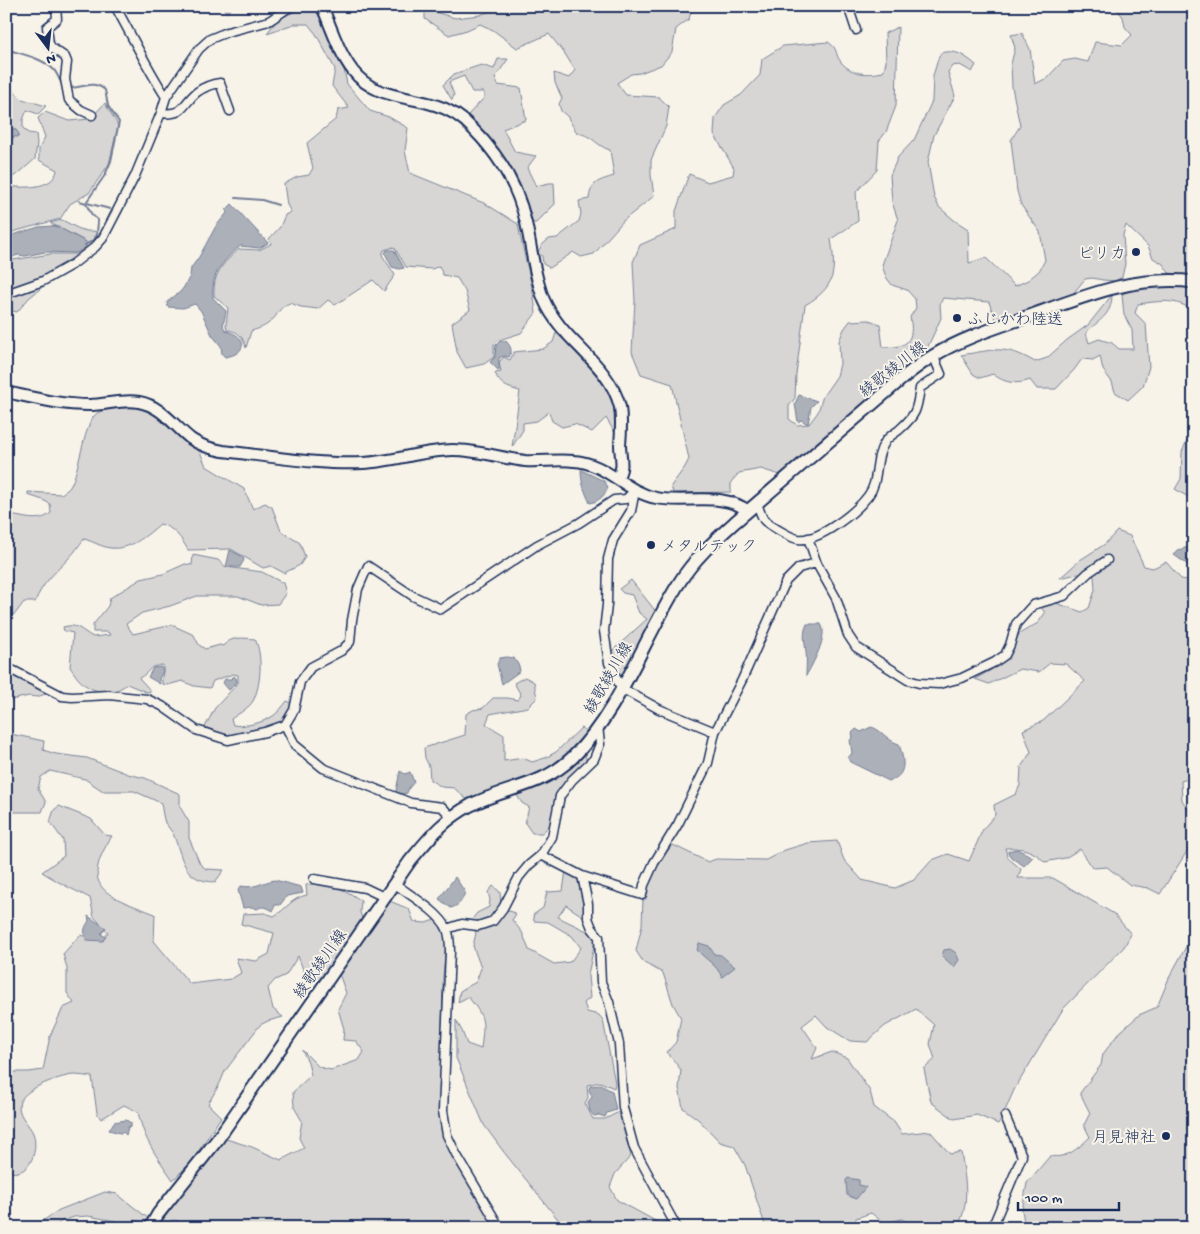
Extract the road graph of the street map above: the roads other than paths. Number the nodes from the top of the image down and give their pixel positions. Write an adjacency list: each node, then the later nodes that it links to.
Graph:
1 (56, 6): 10 (street)
2 (115, 6): 7 (street)
3 (291, 6): 7 (street)
4 (322, 6): 15 (street)
5 (848, 6): 6 (street)
6 (856, 30)
7 (166, 97): 9 (street)
8 (230, 111): 9 (street)
9 (161, 113): 12 (street)
10 (92, 115)
11 (1194, 282): 13 (main road, 綾歌綾川線)
12 (6, 294)
13 (933, 355): 17 (main road, 綾歌綾川線); 18 (street)
14 (6, 392): 15 (street)
15 (617, 478): 16 (street)
16 (635, 490): 17 (street); 22 (street); 23 (street)
17 (753, 507): 18 (street); 22 (main road, 綾歌綾川線)
18 (808, 538): 20 (street)
19 (1107, 560): 20 (street)
20 (816, 563): 25 (street)
21 (6, 668): 23 (street)
22 (621, 688): 24 (main road, 綾歌綾川線); 25 (street)
23 (285, 725): 26 (street)
24 (598, 726): 26 (main road, 綾歌綾川線); 27 (street)
25 (715, 732): 28 (street)
26 (452, 817): 30 (main road, 綾歌綾川線)
27 (541, 854): 28 (street); 32 (street)
28 (582, 876): 36 (street)
29 (314, 879): 31 (street)
30 (394, 883): 31 (main road, 綾歌綾川線); 32 (street)
31 (384, 897): 34 (main road, 綾歌綾川線)
32 (447, 929): 35 (street)
33 (1005, 1116): 37 (street)
34 (150, 1228)
35 (500, 1228)
36 (677, 1228)
37 (992, 1228)

